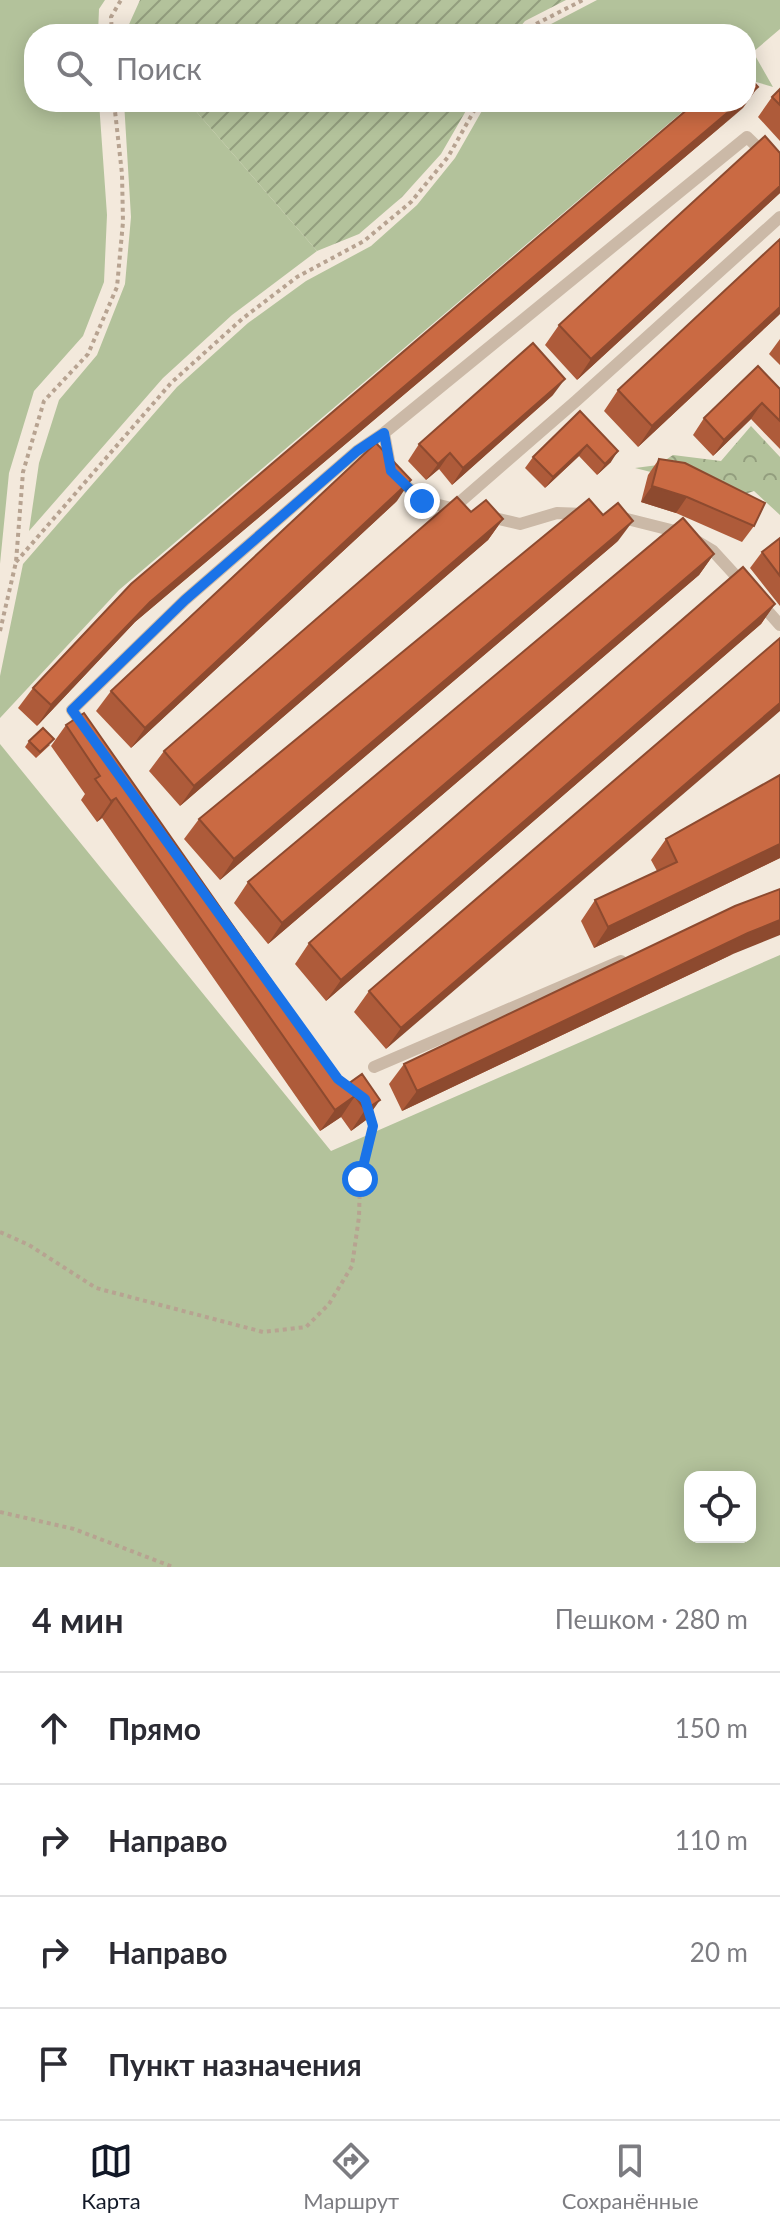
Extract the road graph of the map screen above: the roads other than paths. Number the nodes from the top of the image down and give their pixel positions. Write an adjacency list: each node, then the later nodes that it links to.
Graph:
1 (780, 169): 3 (lane)
2 (780, 217): 4 (lane)
3 (384, 433): 4 (lane); 6 (lane)
4 (453, 508): 5 (lane)
5 (780, 625)
6 (95, 742)
7 (627, 959): 8 (lane)
8 (374, 1067)

